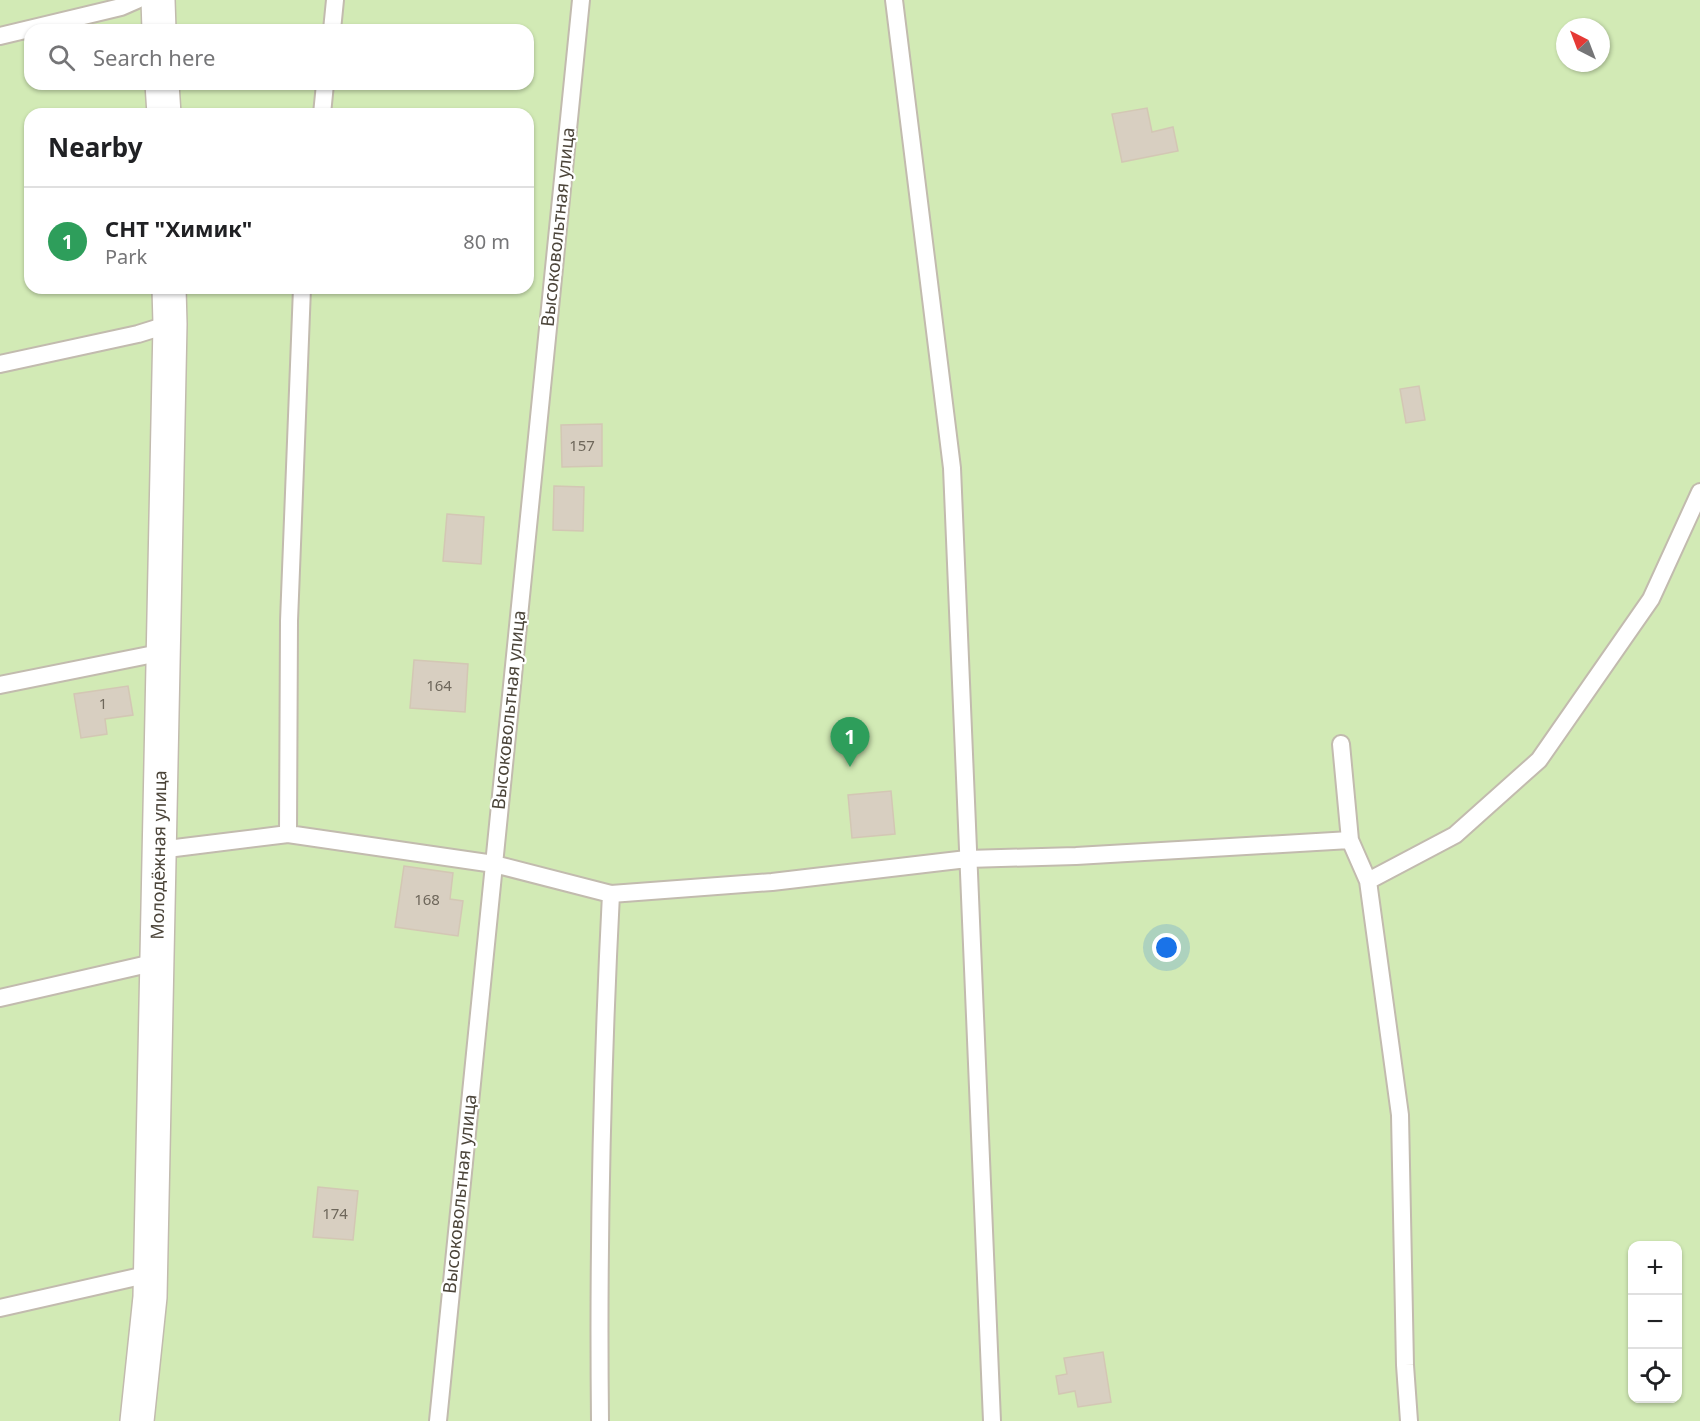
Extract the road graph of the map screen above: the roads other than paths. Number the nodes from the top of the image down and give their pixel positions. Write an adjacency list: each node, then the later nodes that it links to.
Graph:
1 (137, 0): 6 (lane)
2 (158, 0): 7 (street)
3 (335, 0): 8 (lane)
4 (581, 0): 27 (lane, Высоковольтная улица)
5 (894, 0): 26 (lane)
6 (50, 24)
7 (159, 24)
8 (333, 24)
9 (24, 30): 10 (lane)
10 (0, 36)
11 (162, 90): 13 (street)
12 (324, 90): 14 (lane)
13 (164, 108)
14 (323, 108)
15 (169, 294): 17 (street, Молодёжная улица)
16 (302, 294): 23 (lane)
17 (170, 324): 18 (lane); 20 (street, Молодёжная улица)
18 (0, 364)
19 (1700, 492): 28 (lane)
20 (164, 652): 21 (lane); 25 (street, Молодёжная улица)
21 (0, 685)
22 (1341, 744): 24 (lane)
23 (288, 834): 25 (lane); 27 (lane)
24 (1350, 840): 26 (lane); 28 (lane)
25 (159, 850): 30 (street, Молодёжная улица)
26 (967, 859): 29 (lane); 37 (lane)
27 (494, 864): 29 (lane); 35 (lane, Высоковольтная улица)
28 (1368, 881): 38 (lane)
29 (612, 894): 36 (lane)
30 (157, 962): 31 (lane); 32 (street, Молодёжная улица)
31 (0, 998)
32 (150, 1274): 33 (lane); 34 (street, Молодёжная улица)
33 (0, 1308)
34 (137, 1421)
35 (438, 1421)
36 (600, 1421)
37 (992, 1421)
38 (1409, 1421)

